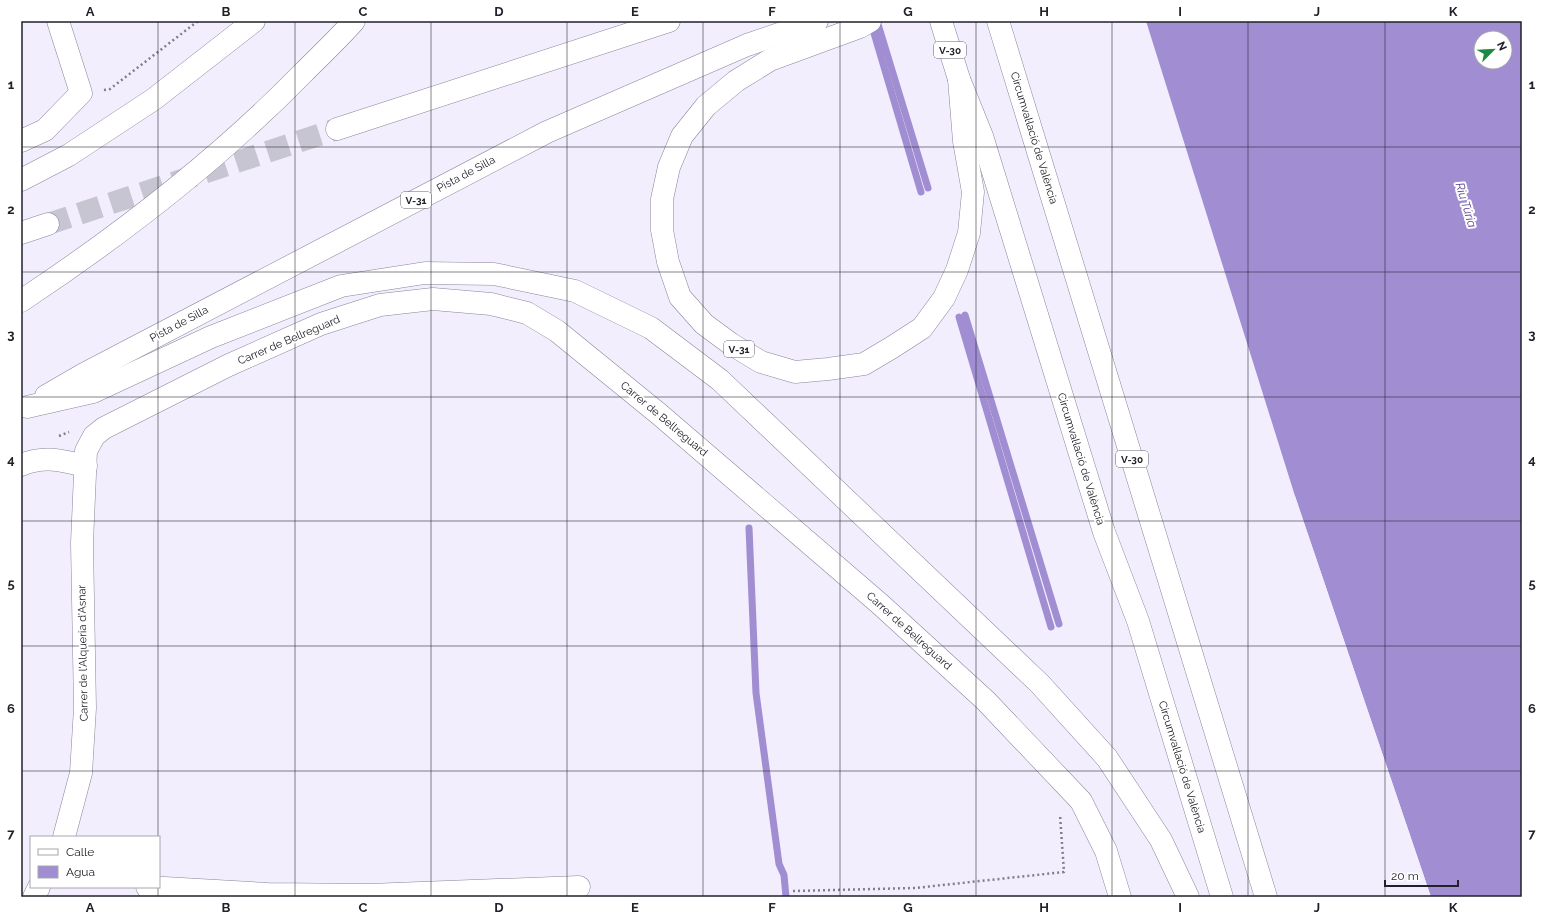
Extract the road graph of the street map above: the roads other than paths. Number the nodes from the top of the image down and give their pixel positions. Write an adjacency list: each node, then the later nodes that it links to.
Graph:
1 (58, 21): 11 (main road)
2 (254, 21): 12 (main road)
3 (354, 21): 15 (main road)
4 (669, 21): 10 (main road)
5 (817, 21): 16 (main road, Pista de Silla / V-31)
6 (941, 21): 9 (main road, Circumval·lació de València / V-30)
7 (998, 21): 27 (main road, Circumval·lació de València / V-30)
8 (865, 24): 9 (main road, V-31)
9 (959, 79): 26 (main road, Circumval·lació de València / V-30)
10 (337, 129)
11 (21, 141)
12 (21, 180)
13 (48, 224): 14 (main road)
14 (21, 233)
15 (21, 301)
16 (24, 408): 25 (main road)
17 (21, 465): 18 (main road)
18 (86, 466): 19 (main road, Carrer de l'Alqueria d'Asnar); 24 (main road, Carrer de Bellreguard)
19 (64, 836)
20 (580, 887): 22 (main road)
21 (38, 888): 23 (main road)
22 (160, 888)
23 (34, 897)
24 (1120, 897)
25 (1188, 897)
26 (1222, 897)
27 (1266, 897)

